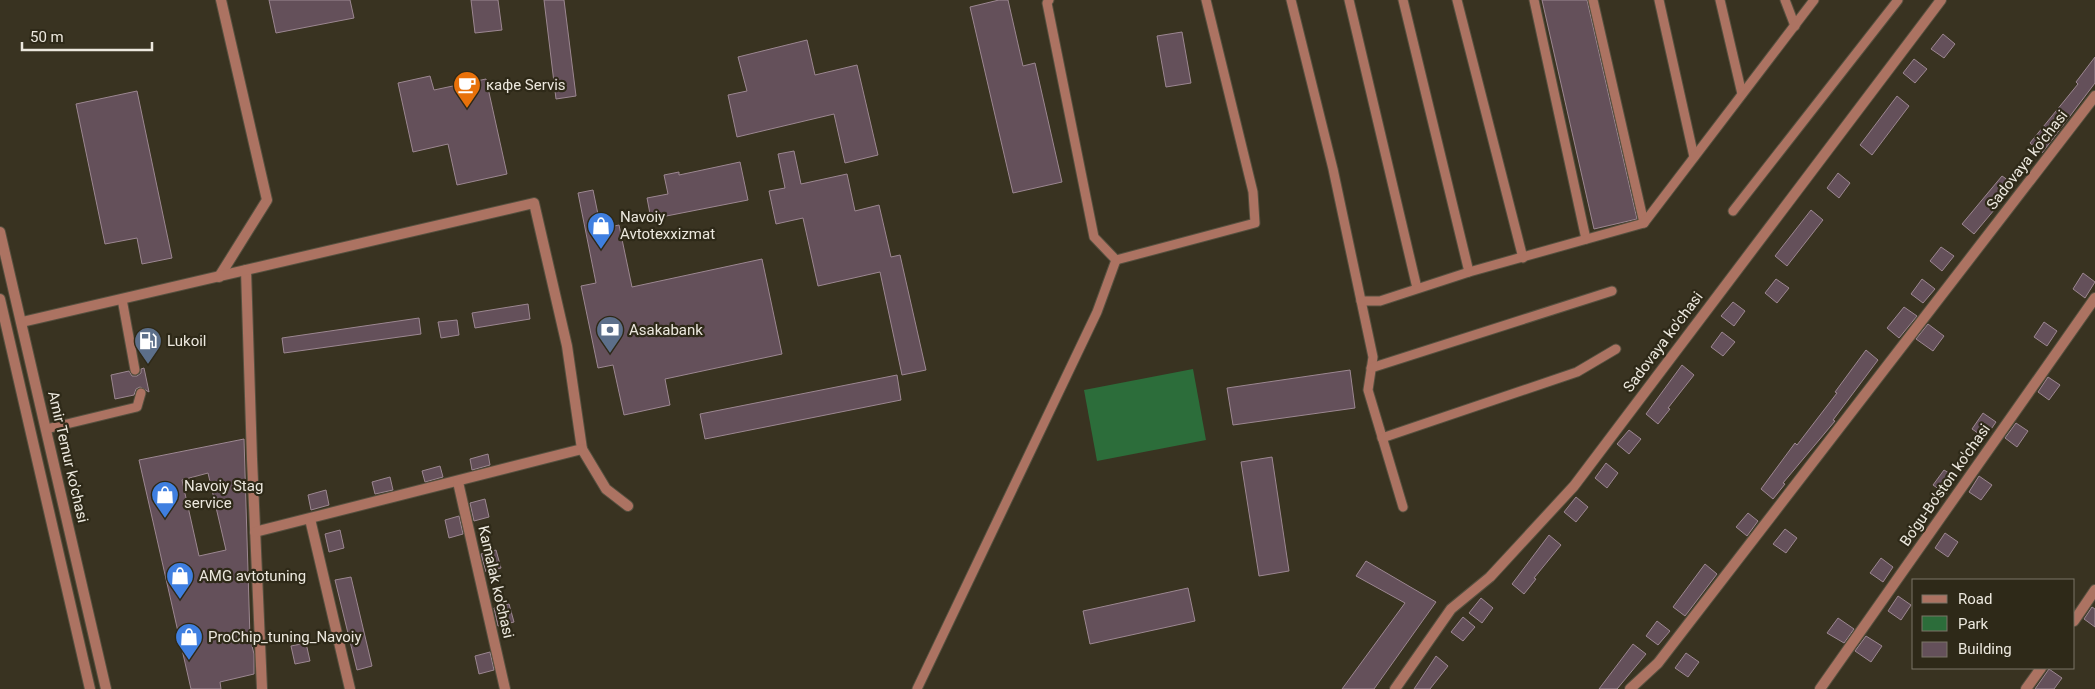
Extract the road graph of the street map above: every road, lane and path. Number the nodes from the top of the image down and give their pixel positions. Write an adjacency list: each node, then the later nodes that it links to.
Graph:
1 (221, 0): 28 (street)
2 (1049, 0): 25 (lane)
3 (1206, 0): 25 (lane)
4 (1291, 0): 34 (lane)
5 (1349, 0): 29 (lane)
6 (1403, 0): 27 (lane)
7 (1457, 0): 24 (lane)
8 (1534, 0): 23 (lane)
9 (1593, 0): 21 (lane)
10 (1659, 0): 19 (lane)
11 (1720, 0): 17 (lane)
12 (1785, 0): 16 (lane)
13 (1814, 0): 16 (lane)
14 (1898, 0): 20 (lane)
15 (1941, 0): 58 (street, Sadovaya ko'chasi)
16 (1795, 26): 17 (lane)
17 (1742, 94): 19 (lane)
18 (2095, 96): 59 (street, Sadovaya ko'chasi)
19 (1694, 157): 21 (lane)
20 (1733, 211)
21 (1644, 223): 23 (lane)
22 (0, 232): 35 (street, Amir Temur ko'chasi)
23 (1586, 239): 24 (lane)
24 (1523, 258): 27 (lane)
25 (1116, 260): 57 (lane)
26 (246, 270): 28 (street); 43 (street); 48 (street)
27 (1469, 272): 29 (lane)
28 (218, 277): 33 (street)
29 (1418, 288): 34 (lane)
30 (1612, 291): 37 (lane)
31 (2095, 298): 60 (street, Bo'gu-Bo'ston ko'chasi)
32 (0, 299): 42 (street, Amir Temur ko'chasi)
33 (122, 299): 35 (street); 38 (lane)
34 (1362, 301): 37 (lane)
35 (22, 322): 40 (street, Amir Temur ko'chasi)
36 (1616, 349): 41 (lane)
37 (1371, 368): 41 (lane)
38 (136, 370)
39 (141, 393): 40 (lane)
40 (47, 434): 42 (street); 53 (street, Amir Temur ko'chasi)
41 (1382, 438): 46 (lane)
42 (33, 443): 52 (street, Amir Temur ko'chasi)
43 (582, 449): 44 (street); 45 (street)
44 (458, 482): 47 (street); 56 (street, Kamalak ko'chasi)
45 (628, 506)
46 (1403, 506)
47 (310, 519): 48 (street); 55 (street)
48 (255, 532): 54 (street)
49 (2095, 590): 50 (street)
50 (2075, 619)
51 (2040, 669): 61 (street)
52 (90, 689)
53 (106, 689)
54 (262, 689)
55 (350, 689)
56 (505, 689)
57 (917, 689)
58 (1395, 689)
59 (1630, 689)
60 (1820, 689)
61 (2026, 689)

